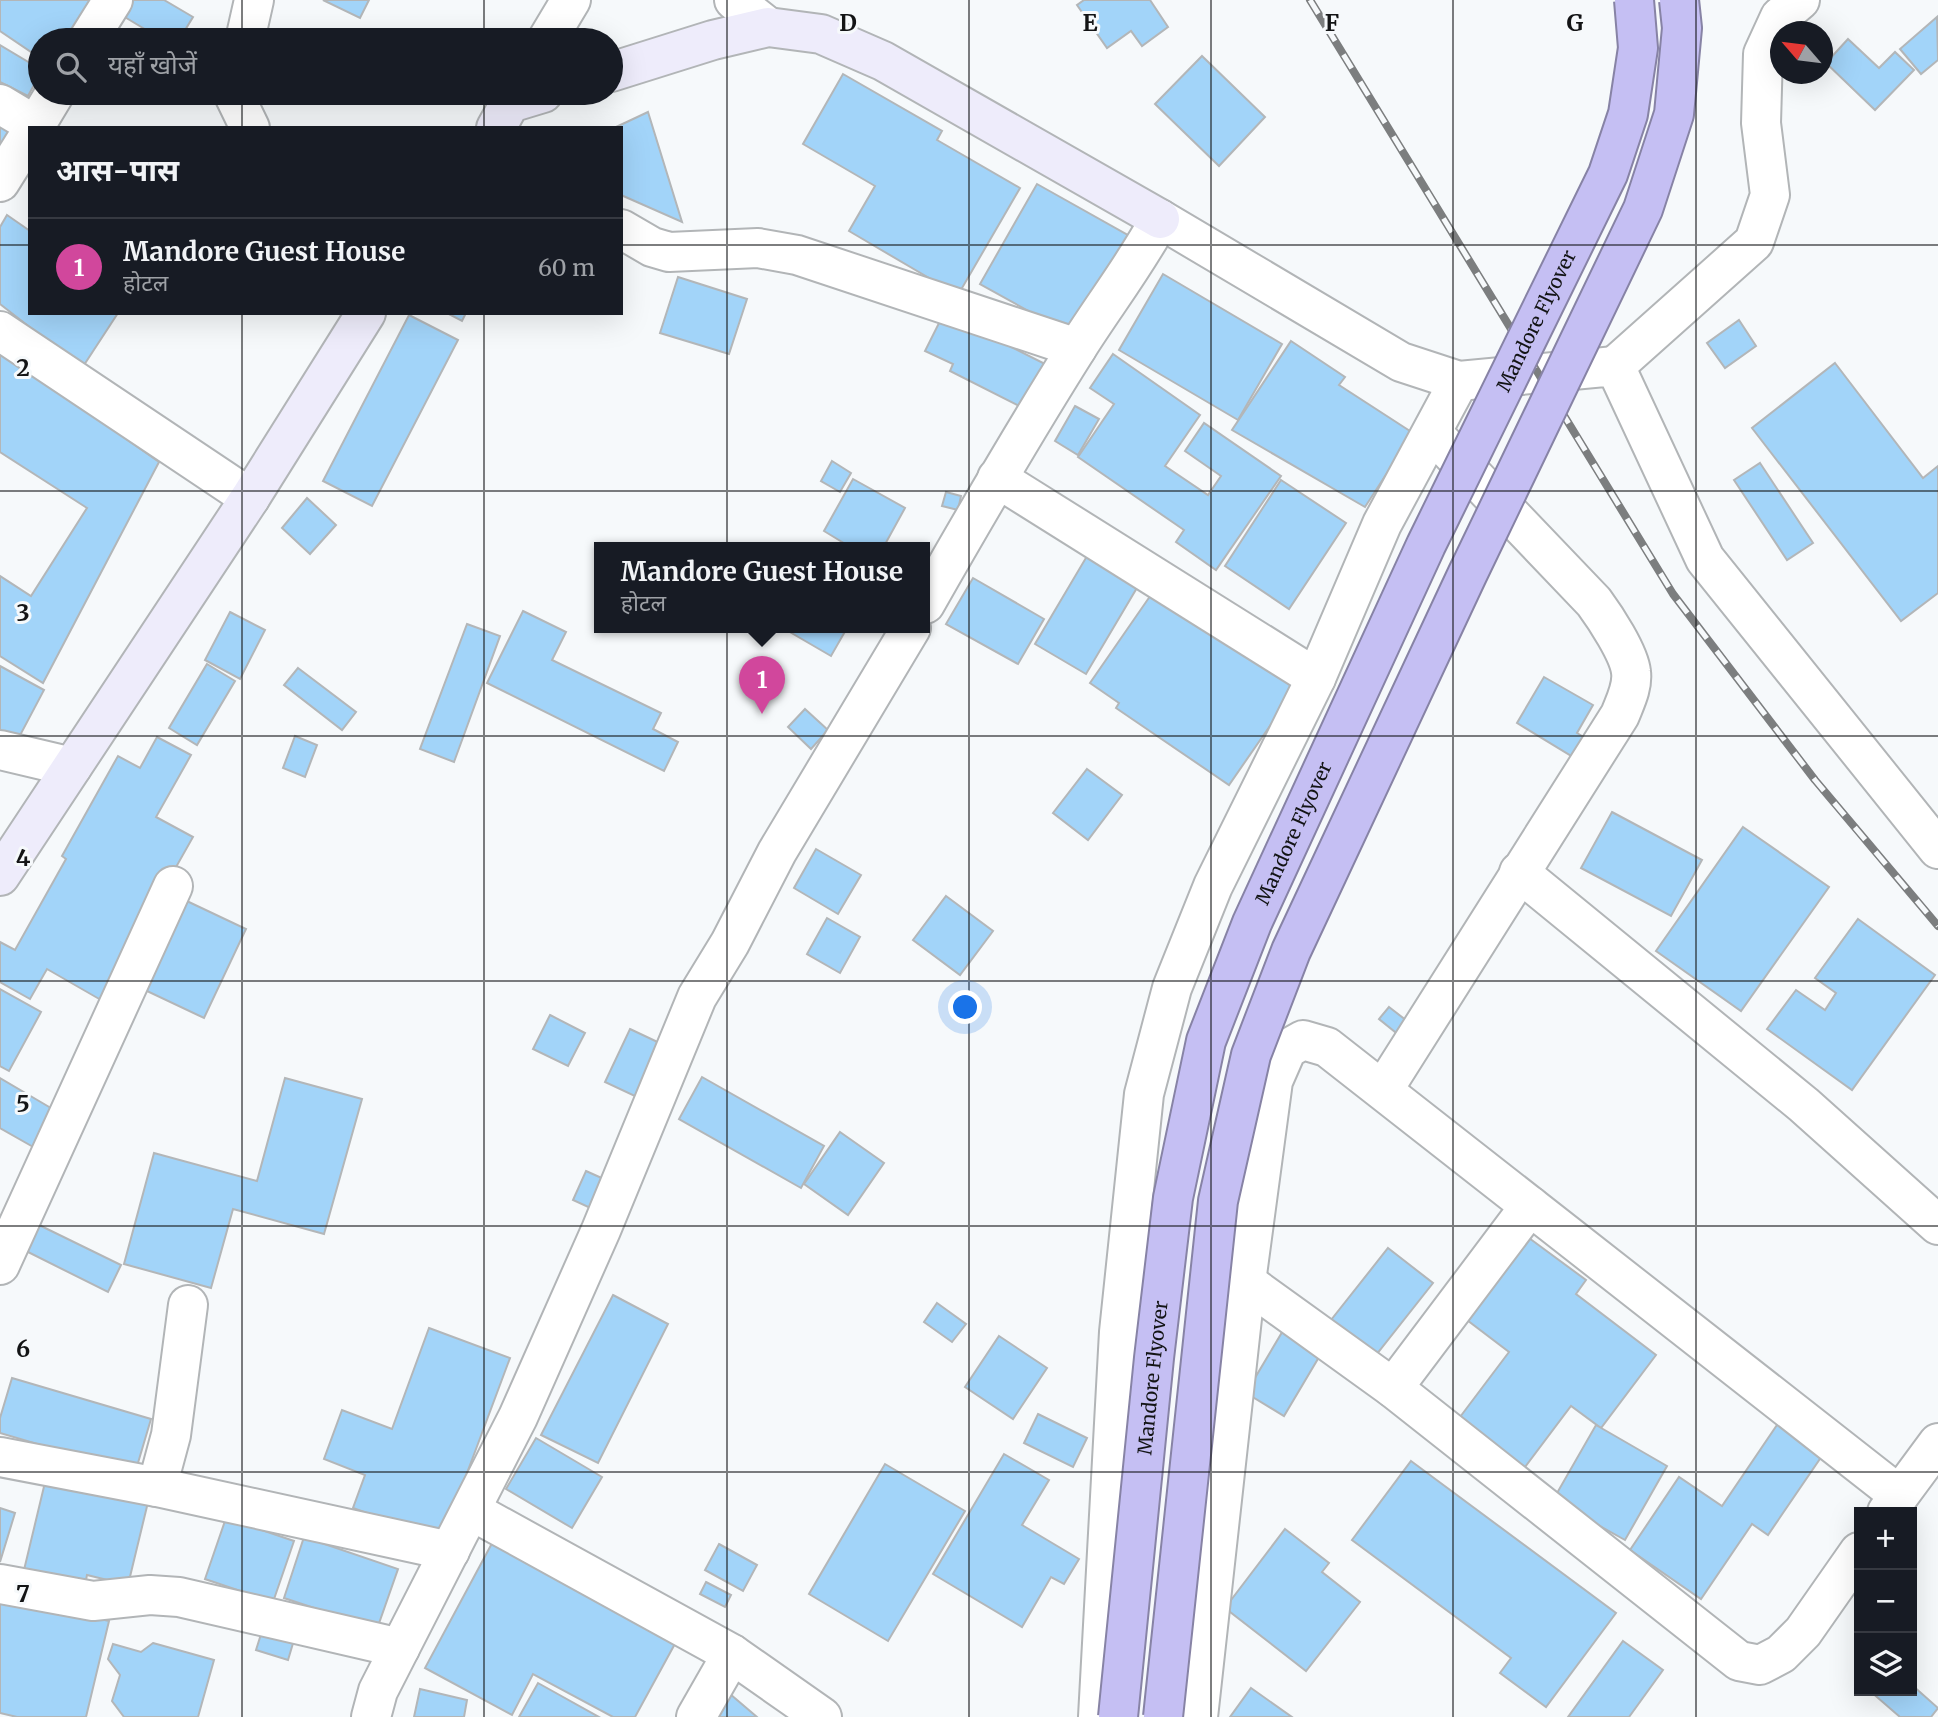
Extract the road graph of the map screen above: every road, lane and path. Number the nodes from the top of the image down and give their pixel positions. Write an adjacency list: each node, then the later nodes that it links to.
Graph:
1 (113, 0): 9 (street)
2 (254, 0): 10 (street)
3 (571, 0): 11 (street)
4 (734, 0): 8 (street)
5 (1634, 0): 61 (highway, Mandore Flyover, bridge)
6 (1679, 0): 62 (highway, bridge)
7 (1800, 0): 26 (street)
8 (768, 27): 12 (street); 21 (street)
9 (96, 28)
10 (247, 28)
11 (554, 28)
12 (623, 68)
13 (0, 104): 16 (street)
14 (48, 105): 17 (street)
15 (239, 105): 18 (street)
16 (29, 126)
17 (35, 126)
18 (249, 126)
19 (28, 137): 20 (street)
20 (0, 182)
21 (1160, 219): 25 (street); 27 (street)
22 (623, 230): 25 (street)
23 (365, 315): 30 (street)
24 (0, 331): 30 (street)
25 (1077, 348): 29 (street)
26 (1615, 366): 27 (street); 36 (street)
27 (1459, 382): 28 (street)
28 (1433, 434): 33 (street); 37 (street)
29 (997, 478): 31 (street); 33 (street)
30 (250, 498): 35 (street)
31 (930, 595)
32 (908, 633): 51 (street)
33 (1316, 678): 60 (street)
34 (0, 750): 35 (street)
35 (72, 767): 38 (street)
36 (1938, 849)
37 (1520, 872): 40 (street); 42 (street)
38 (0, 876)
39 (173, 886): 43 (street)
40 (1383, 1090): 41 (street); 44 (street)
41 (1530, 1206): 46 (street); 50 (street)
42 (1938, 1225)
43 (0, 1265)
44 (1246, 1282): 46 (street); 63 (street)
45 (188, 1305): 49 (street)
46 (1393, 1388): 53 (street)
47 (1938, 1443): 50 (street)
48 (0, 1457): 49 (street)
49 (157, 1487): 52 (street)
50 (1893, 1504)
51 (472, 1511): 52 (street); 56 (street)
52 (450, 1551): 55 (street)
53 (1854, 1559)
54 (0, 1584): 55 (street)
55 (400, 1648): 57 (street)
56 (732, 1654): 58 (street); 59 (street)
57 (371, 1717)
58 (696, 1717)
59 (822, 1717)
60 (1098, 1717)
61 (1118, 1717)
62 (1163, 1717)
63 (1199, 1717)

